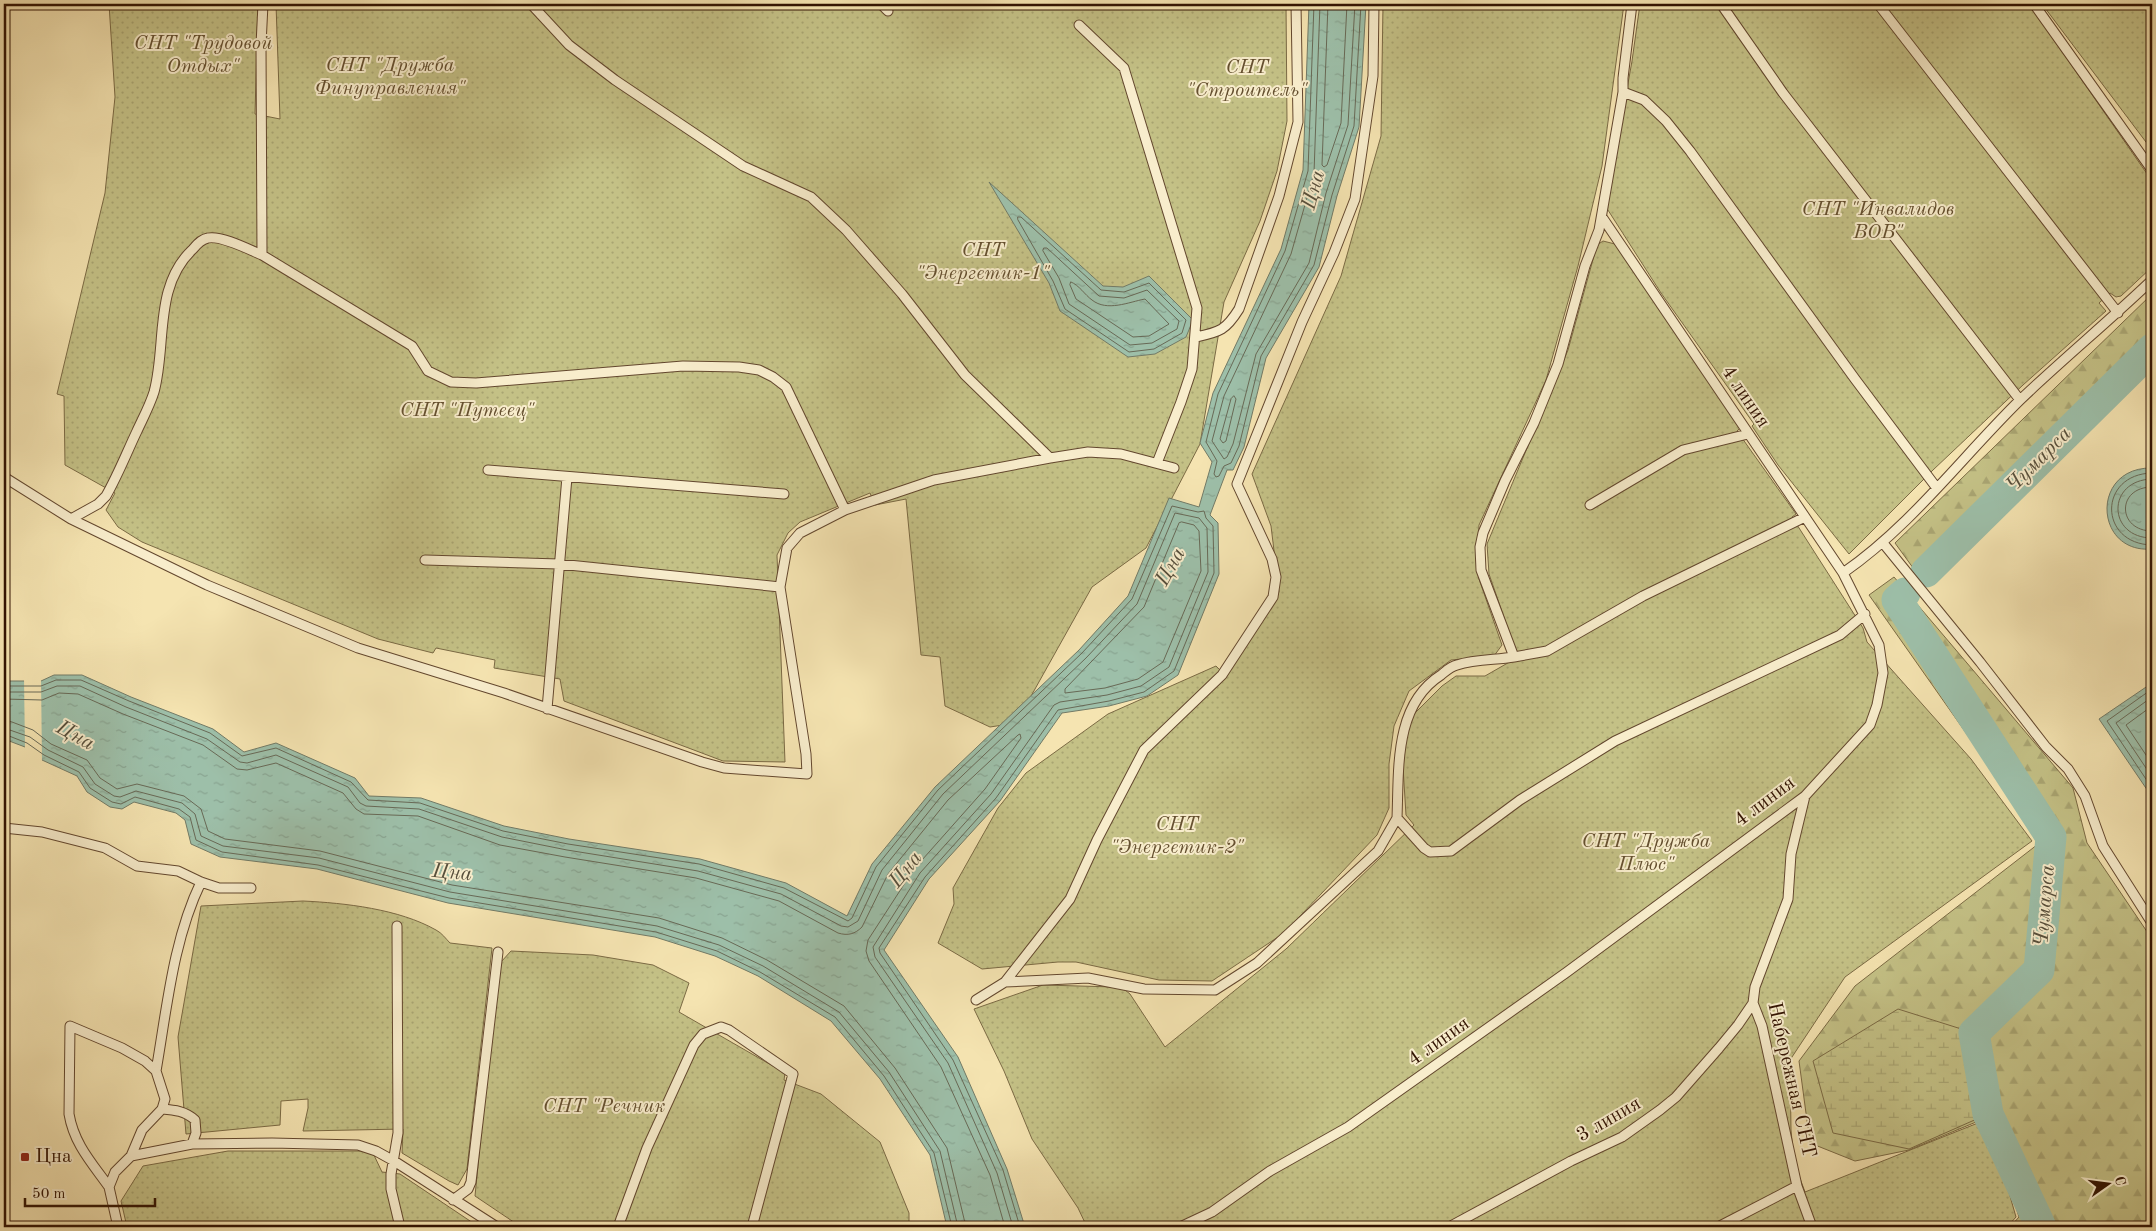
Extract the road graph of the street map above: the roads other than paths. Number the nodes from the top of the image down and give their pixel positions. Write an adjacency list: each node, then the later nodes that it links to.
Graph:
1 (263, 4): 15 (lane)
2 (531, 4): 21 (lane)
3 (881, 4): 10 (lane)
4 (1296, 4): 18 (lane)
5 (1374, 4): 49 (lane)
6 (1632, 4): 12 (lane)
7 (1721, 4): 19 (lane)
8 (1878, 4): 17 (lane)
9 (2034, 4): 13 (lane)
10 (888, 11)
11 (1079, 25): 18 (lane)
12 (1623, 92): 14 (lane); 27 (lane)
13 (2152, 170)
14 (1602, 217): 20 (lane, 4 линия); 39 (lane)
15 (262, 256): 30 (lane); 32 (lane)
16 (2152, 280): 17 (lane)
17 (2118, 313): 19 (lane)
18 (1196, 337): 22 (lane)
19 (2020, 400): 27 (lane)
20 (1748, 434): 29 (lane); 31 (lane, 4 линия)
21 (1050, 458): 22 (lane); 30 (lane)
22 (1157, 463): 23 (lane)
23 (1174, 468)
24 (488, 470): 25 (lane)
25 (567, 477): 28 (lane); 35 (lane)
26 (4, 478): 32 (lane)
27 (1936, 487): 33 (lane)
28 (784, 494)
29 (1590, 505)
30 (845, 510): 37 (lane)
31 (1805, 517): 36 (lane, 4 линия); 39 (lane)
32 (71, 519): 40 (lane)
33 (1883, 543): 36 (lane); 46 (lane)
34 (425, 560): 35 (lane)
35 (559, 564): 37 (lane); 40 (lane)
36 (1843, 573): 38 (lane, 4 линия)
37 (780, 586): 40 (lane)
38 (1865, 614): 41 (lane, 4 линия); 42 (lane)
39 (1514, 657): 42 (lane)
40 (546, 708)
41 (1805, 796): 51 (lane, Набережная СНТ); 65 (lane, 4 линия)
42 (1397, 818): 49 (lane)
43 (4, 828): 44 (lane)
44 (201, 882): 45 (lane); 52 (lane)
45 (251, 888)
46 (2152, 923)
47 (397, 926): 56 (lane)
48 (498, 952): 59 (lane)
49 (1005, 982): 50 (lane)
50 (976, 1000)
51 (1752, 1002): 57 (lane, Набережная СНТ); 66 (lane, 3 линия)
52 (156, 1071): 53 (lane); 58 (lane)
53 (162, 1109): 54 (lane); 55 (lane)
54 (192, 1144): 55 (lane); 56 (lane)
55 (131, 1156): 58 (lane)
56 (394, 1161): 59 (lane); 61 (lane)
57 (1797, 1186): 67 (lane); 68 (lane, Набережная СНТ)
58 (109, 1187): 60 (lane)
59 (453, 1200): 62 (lane)
60 (118, 1227)
61 (400, 1227)
62 (497, 1227)
63 (618, 1227): 64 (lane)
64 (752, 1227)
65 (1180, 1227)
66 (1449, 1227)
67 (1718, 1227)
68 (1812, 1227)

